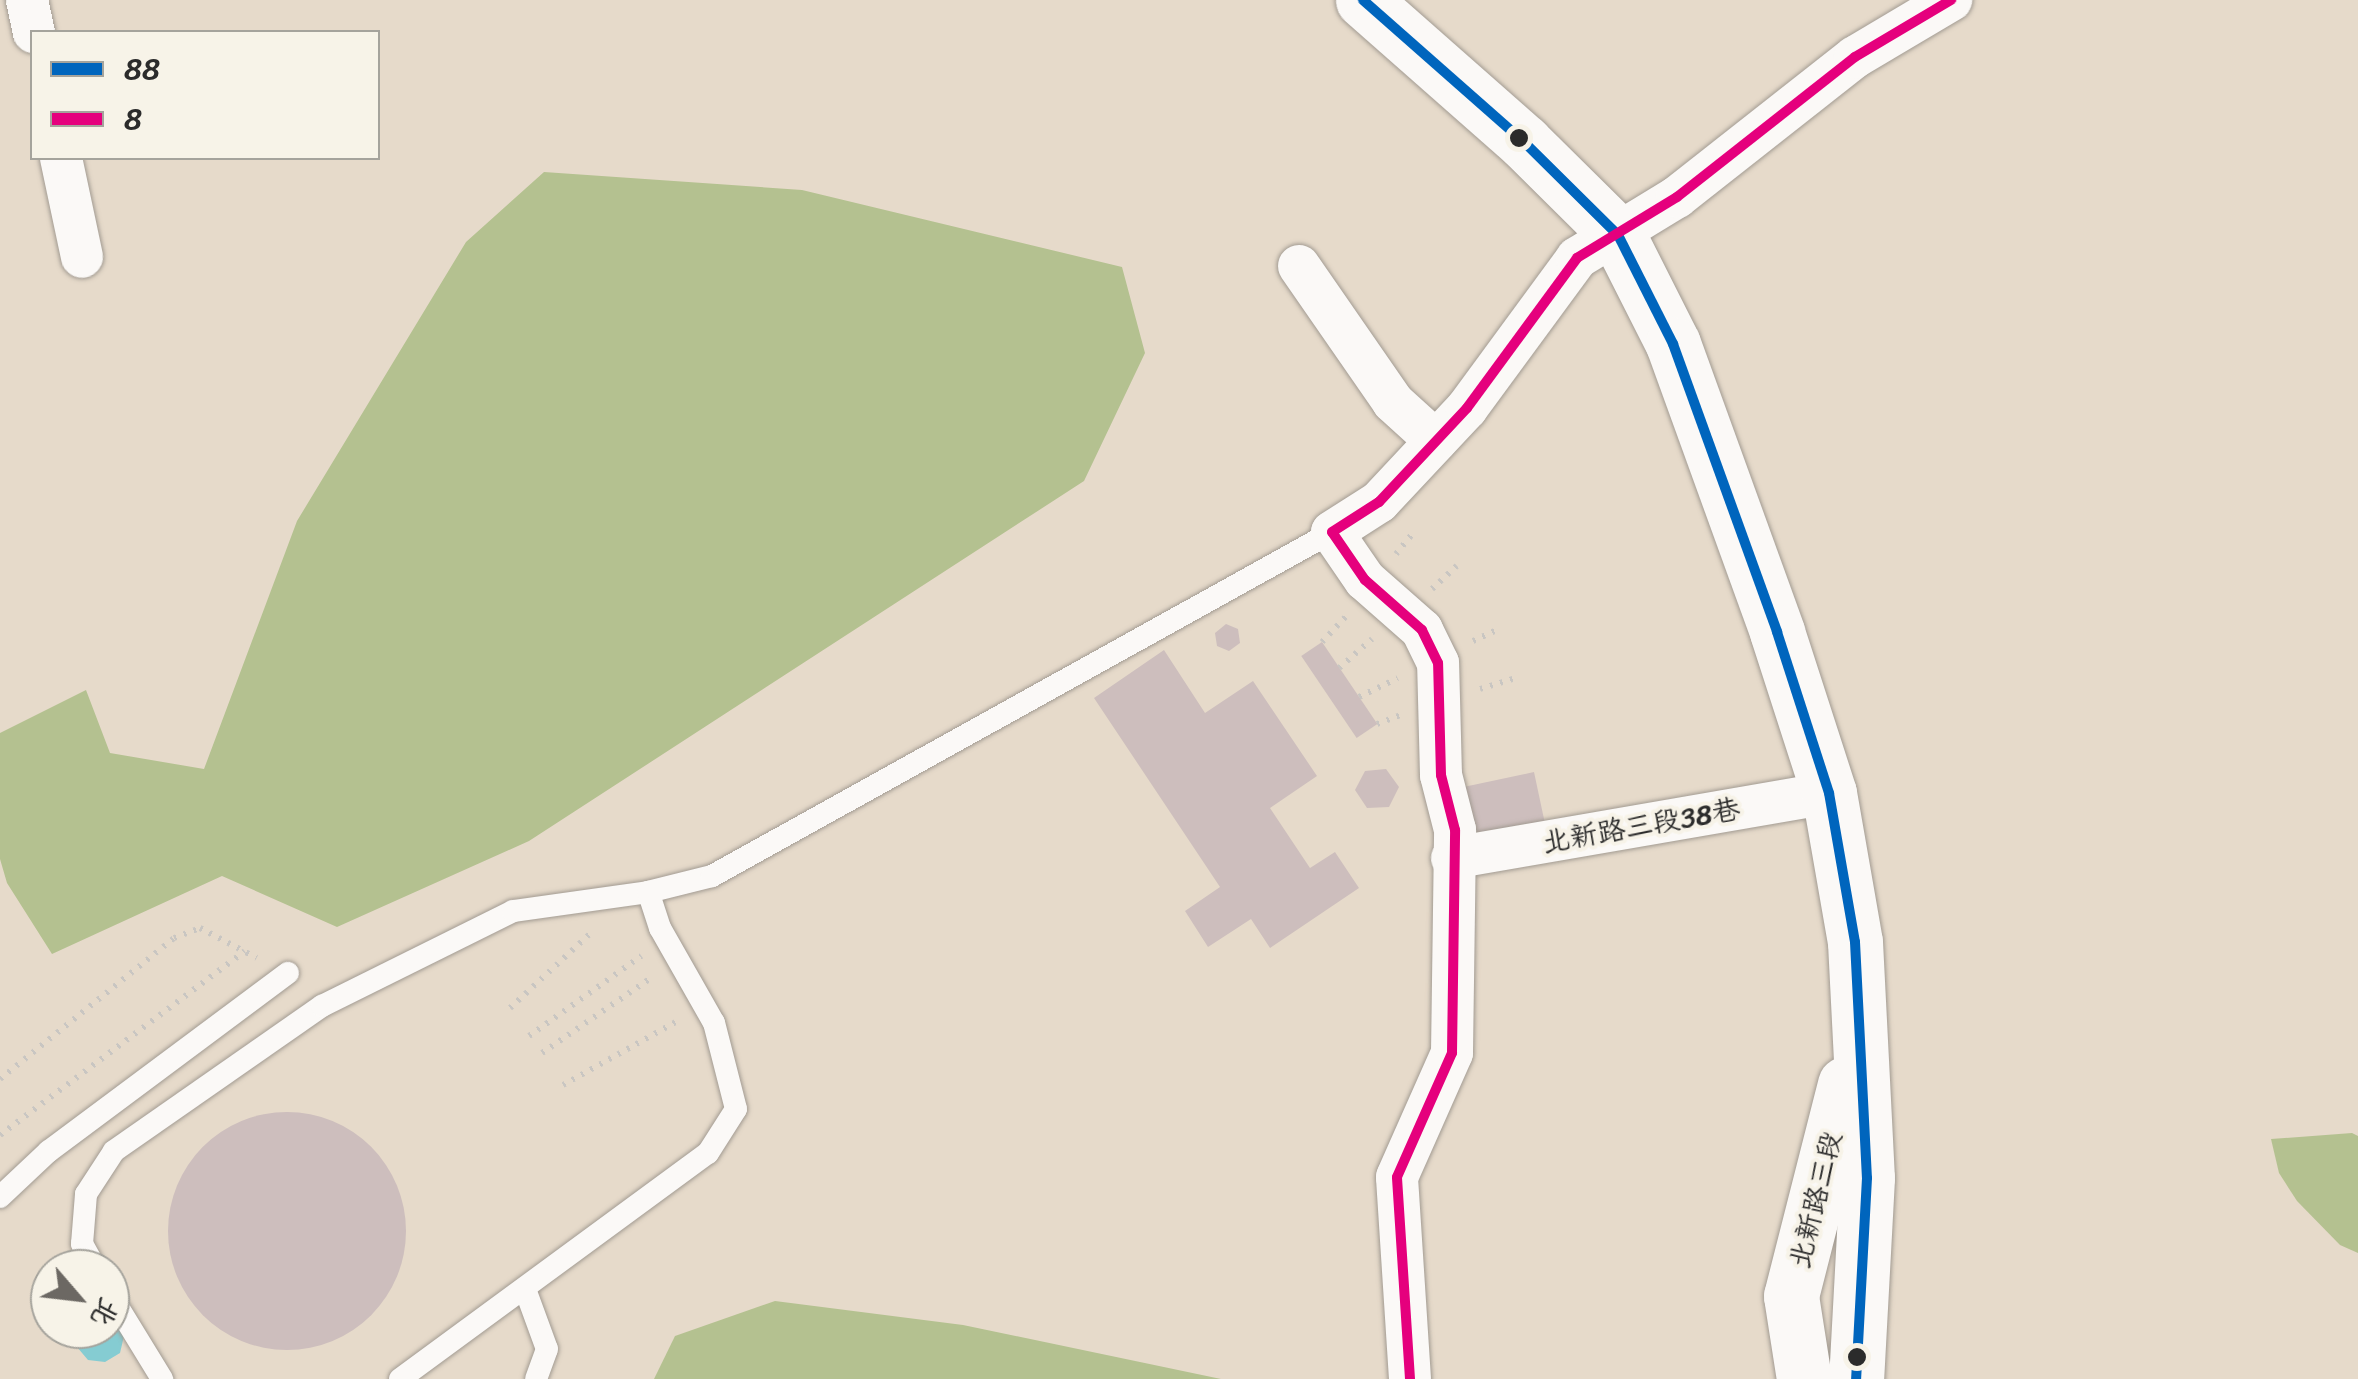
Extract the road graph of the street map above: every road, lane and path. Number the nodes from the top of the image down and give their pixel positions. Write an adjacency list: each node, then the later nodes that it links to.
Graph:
1 (28, 0): 4 (street)
2 (1363, 0): 6 (main road, 北新路三段)
3 (1950, 0): 6 (street)
4 (34, 30)
5 (61, 160): 7 (street)
6 (1618, 236): 9 (street); 25 (main road, 北新路三段)
7 (82, 257)
8 (1299, 266): 9 (street)
9 (1436, 441): 10 (street)
10 (1332, 532): 26 (street); 27 (lane)
11 (1414, 532): 12 (path)
12 (1391, 560)
13 (1457, 566): 14 (path)
14 (1432, 590)
15 (1348, 614): 18 (path)
16 (1499, 629): 19 (path)
17 (1381, 632): 20 (path)
18 (1322, 642)
19 (1468, 644)
20 (1339, 668)
21 (1411, 672): 24 (path)
22 (1515, 678): 23 (path)
23 (1480, 689)
24 (1359, 697)
25 (1829, 794): 26 (street, 北新路三段38巷); 36 (main road, 北新路三段)
26 (1452, 858): 49 (street)
27 (648, 892): 43 (lane); 44 (lane)
28 (605, 919): 34 (path)
29 (200, 928): 39 (path)
30 (244, 951): 41 (path)
31 (641, 956): 37 (path)
32 (288, 974): 42 (lane)
33 (654, 975): 38 (path)
34 (510, 1008)
35 (682, 1019): 40 (path)
36 (1859, 1022): 50 (main road, 北新路三段); 51 (main road, 北新路三段)
37 (530, 1036)
38 (542, 1053)
39 (0, 1079)
40 (563, 1084)
41 (0, 1135)
42 (0, 1197)
43 (85, 1249)
44 (525, 1289): 47 (lane); 48 (lane)
45 (130, 1327): 46 (lane)
46 (162, 1379)
47 (400, 1379)
48 (536, 1379)
49 (1410, 1379)
50 (1804, 1379)
51 (1856, 1379)

